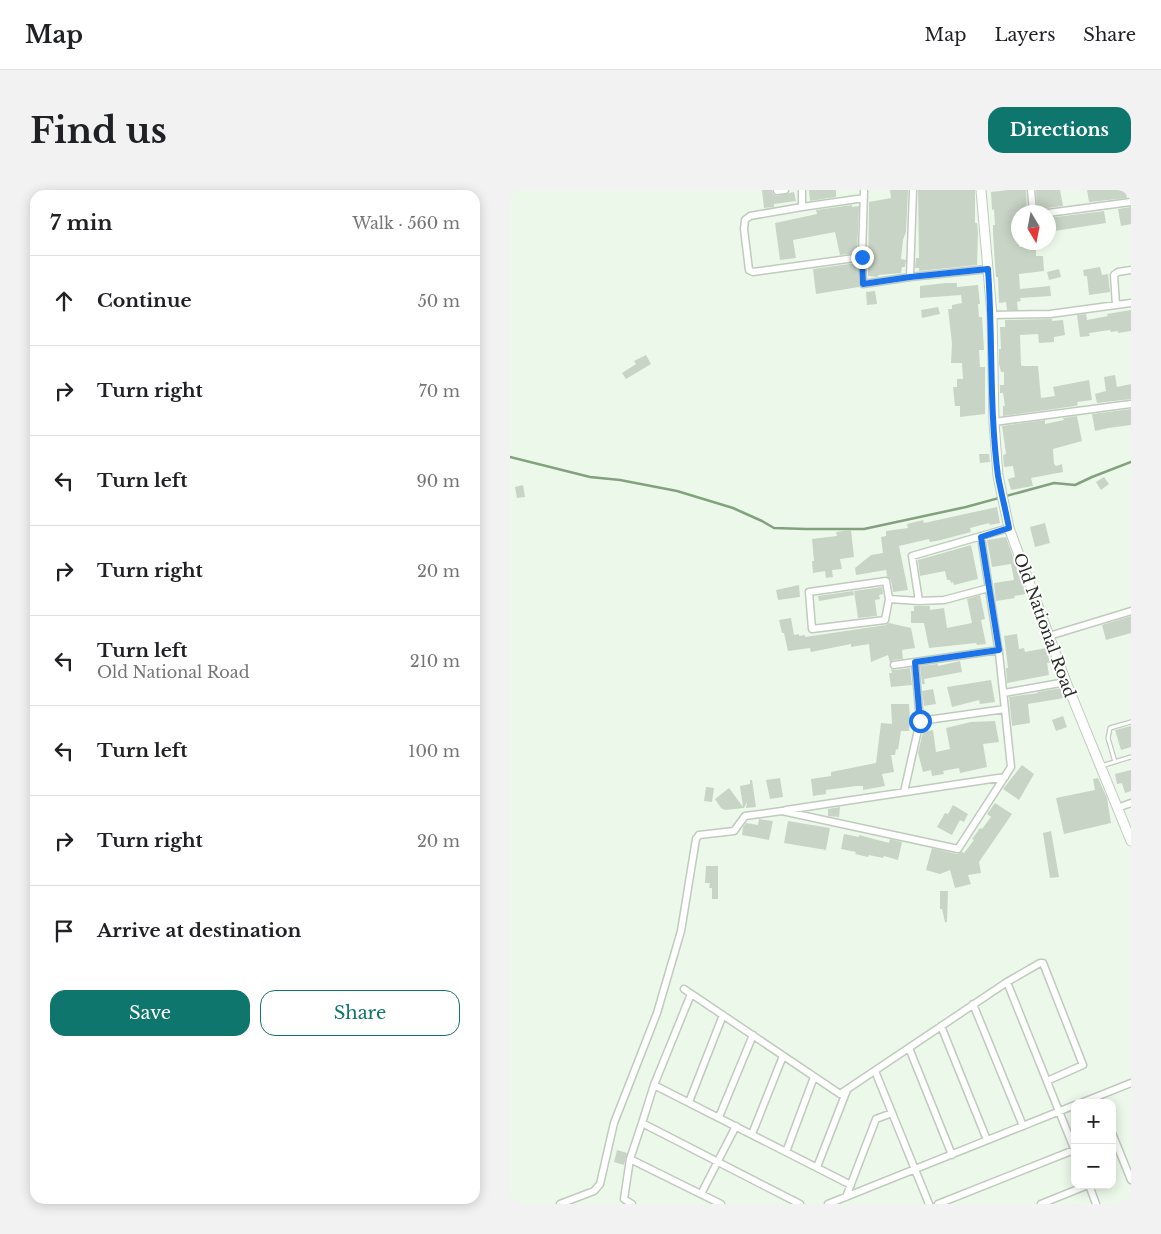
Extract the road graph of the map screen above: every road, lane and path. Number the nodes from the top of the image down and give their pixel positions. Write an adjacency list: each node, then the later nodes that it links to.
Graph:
1 (785, 190): 8 (street)
2 (802, 190): 12 (street)
3 (864, 190): 9 (street)
4 (913, 190): 17 (street)
5 (981, 190): 6 (street); 15 (main road, Old National Road)
6 (985, 190)
7 (1031, 190): 11 (street)
8 (777, 191)
9 (864, 198): 12 (street); 14 (street)
10 (1131, 202): 13 (street)
11 (1032, 205)
12 (802, 207): 14 (street)
13 (1056, 212)
14 (862, 257): 17 (street)
15 (988, 269): 17 (street); 20 (main road, Old National Road)
16 (1131, 270): 19 (street)
17 (910, 277)
18 (1131, 303): 19 (street)
19 (1116, 305): 20 (street)
20 (992, 315): 22 (main road, Old National Road)
21 (1131, 404): 22 (street)
22 (994, 422): 23 (main road, Old National Road)
23 (1009, 528): 24 (street); 29 (main road, Old National Road)
24 (981, 537): 25 (street); 27 (street)
25 (989, 588): 27 (street); 30 (street)
26 (888, 599): 26 (street); 27 (street)
27 (919, 601)
28 (1131, 611): 29 (street)
29 (1049, 636): 33 (main road, Old National Road)
30 (999, 650): 31 (street); 34 (street)
31 (915, 662): 32 (street); 36 (street)
32 (894, 665)
33 (1066, 682): 34 (street); 40 (main road, Old National Road)
34 (1004, 693): 35 (street)
35 (1005, 709): 36 (street); 41 (street)
36 (920, 721): 42 (street)
37 (1131, 722): 39 (lane)
38 (1131, 757): 39 (lane)
39 (1115, 762): 40 (lane)
40 (1100, 766): 44 (main road, Old National Road)
41 (1005, 777): 42 (street); 45 (street)
42 (904, 792): 45 (street)
43 (1131, 803): 44 (street)
44 (1117, 808): 46 (main road, Old National Road)
45 (782, 811): 88 (street)
46 (1131, 841)
47 (1007, 982): 50 (street); 58 (street); 58 (street)
48 (684, 989): 49 (street)
49 (691, 994): 51 (street); 60 (street)
50 (974, 1004): 52 (street); 70 (street)
51 (723, 1015): 53 (street); 63 (street)
52 (941, 1026): 54 (street); 73 (street)
53 (753, 1035): 55 (street); 67 (street)
54 (909, 1048): 56 (street); 77 (street)
55 (783, 1056): 57 (street); 71 (street)
56 (875, 1071): 61 (street); 66 (street)
57 (814, 1076): 61 (street); 76 (street)
58 (1047, 1081): 65 (street)
59 (1131, 1082): 62 (street)
60 (654, 1085): 63 (street); 68 (street)
61 (847, 1089): 80 (street)
62 (1091, 1099)
63 (689, 1102): 67 (street)
64 (1071, 1107): 65 (street)
65 (1059, 1112): 70 (street); 72 (street)
66 (892, 1113): 81 (street); 83 (street)
67 (719, 1117): 69 (street)
68 (642, 1123): 78 (street); 79 (street)
69 (736, 1126): 71 (street); 79 (street)
70 (1023, 1126): 73 (street)
71 (752, 1134): 76 (street)
72 (1071, 1135)
73 (987, 1140): 77 (street)
74 (1116, 1143): 82 (street)
75 (1071, 1151): 94 (street)
76 (786, 1152): 80 (street)
77 (952, 1155): 81 (street)
78 (630, 1159): 86 (street); 89 (street)
79 (718, 1162): 86 (street); 91 (street)
80 (817, 1168): 83 (street)
81 (915, 1169): 87 (street); 93 (street)
82 (1131, 1180)
83 (851, 1185): 87 (street)
84 (1078, 1189): 95 (street)
85 (1090, 1189): 96 (street)
86 (701, 1194): 90 (street)
87 (845, 1200): 92 (street)
88 (560, 1204)
89 (632, 1204)
90 (721, 1204)
91 (800, 1204)
92 (828, 1204)
93 (929, 1204)
94 (938, 1204)
95 (1041, 1204)
96 (1096, 1204)

